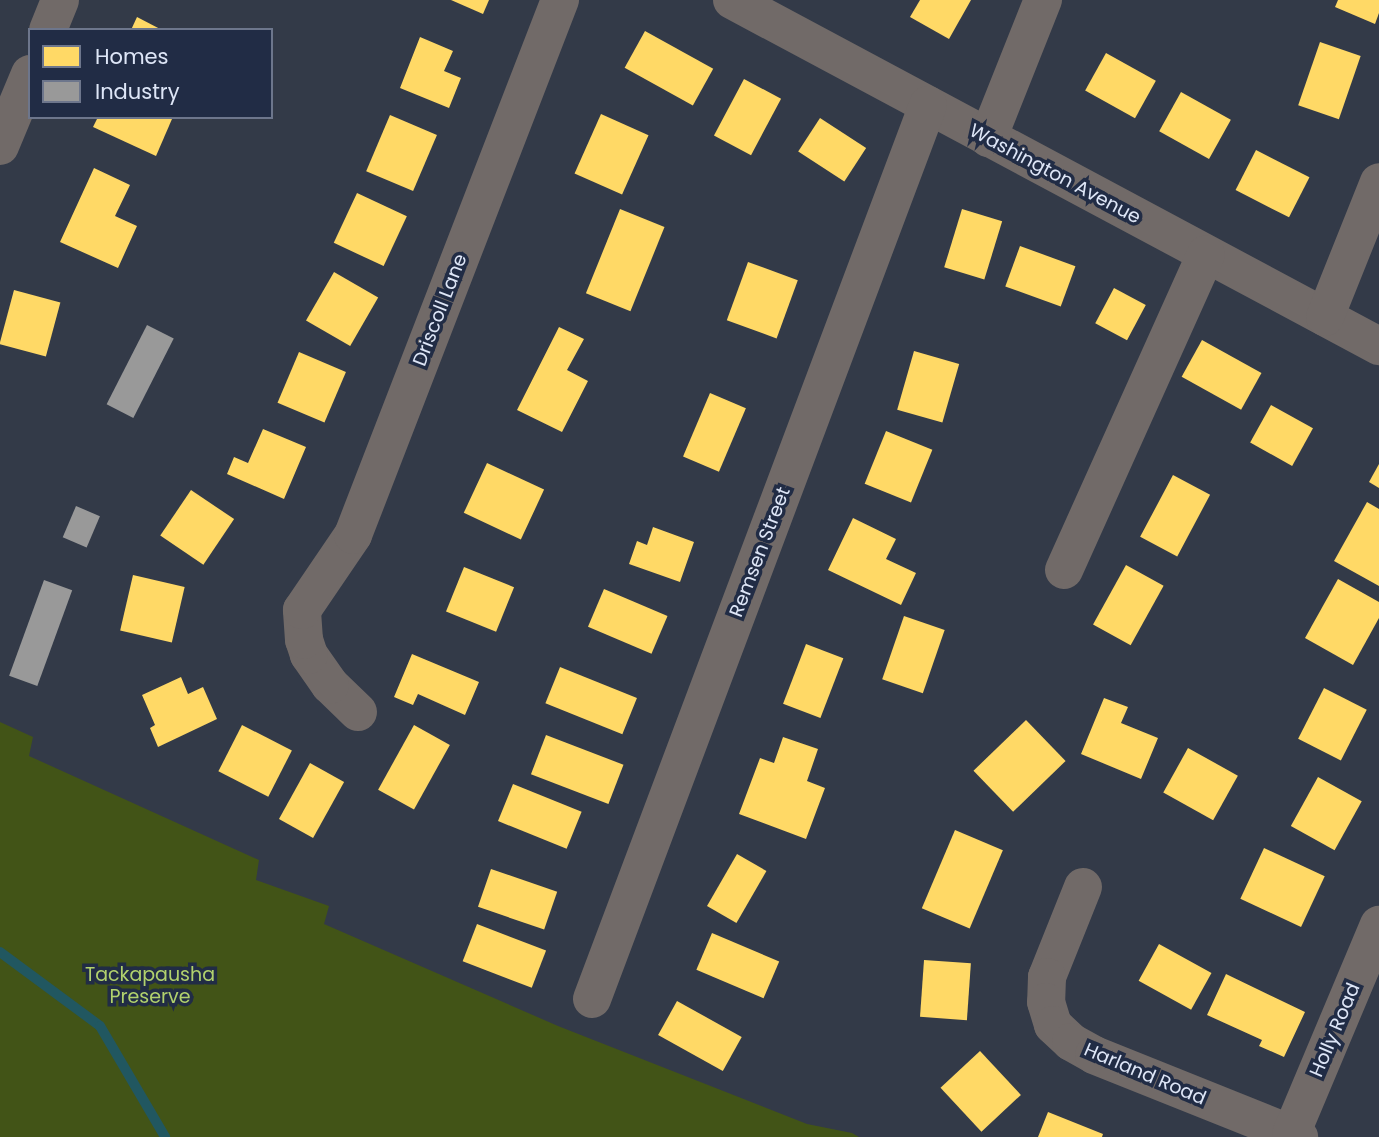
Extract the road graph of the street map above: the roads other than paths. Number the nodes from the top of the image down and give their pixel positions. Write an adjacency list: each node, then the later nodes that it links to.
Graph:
1 (60, 0): 5 (street)
2 (560, 0): 15 (street, Driscoll Lane)
3 (732, 0): 7 (street, Washington Avenue)
4 (1043, 0): 8 (street)
5 (49, 28)
6 (28, 79): 9 (street)
7 (928, 105): 8 (street, Washington Avenue); 18 (street, Remsen Street)
8 (988, 138): 11 (street, Washington Avenue)
9 (0, 146)
10 (1379, 182): 12 (street)
11 (1206, 254): 12 (street, Washington Avenue); 14 (street)
12 (1325, 317): 13 (street, Washington Avenue)
13 (1379, 346)
14 (1064, 570)
15 (358, 712)
16 (1083, 887): 19 (street, Harland Road)
17 (1379, 925): 19 (street, Holly Road)
18 (592, 999)
19 (1295, 1135)

